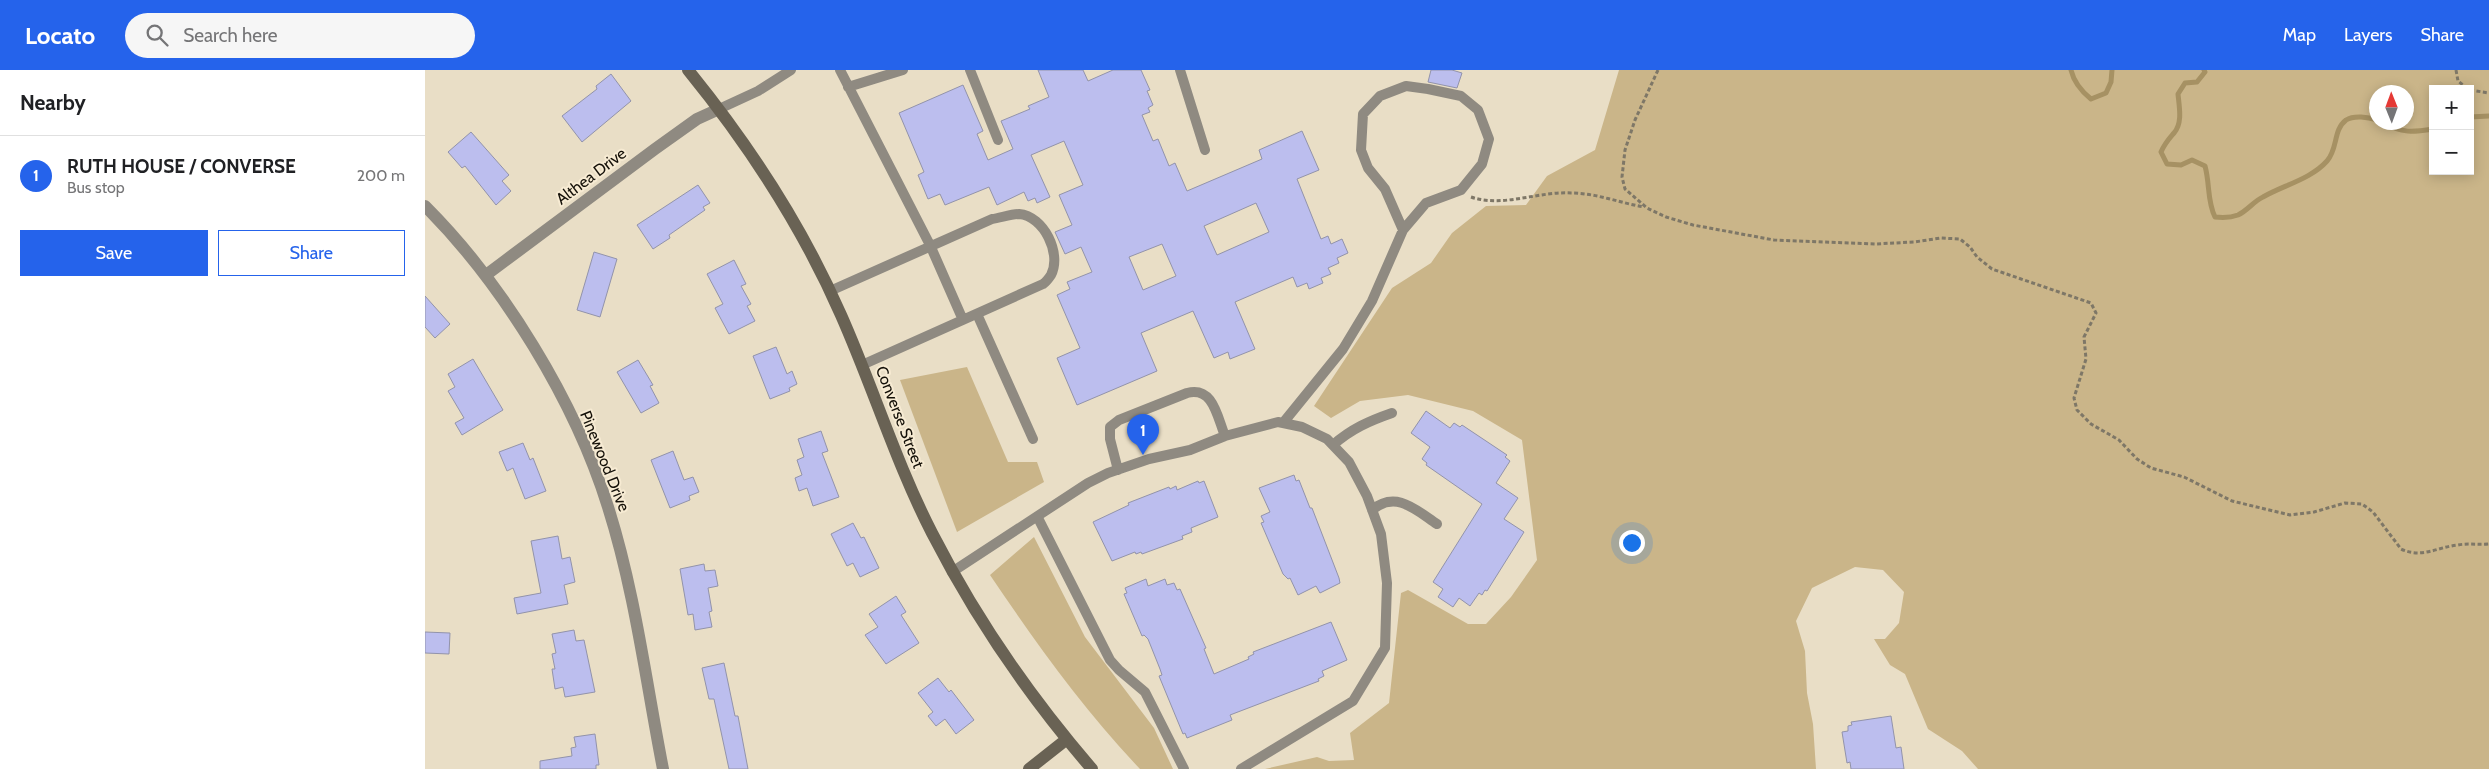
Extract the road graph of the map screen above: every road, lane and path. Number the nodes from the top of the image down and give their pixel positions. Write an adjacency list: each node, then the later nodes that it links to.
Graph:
1 (688, 70): 13 (main road, Converse Street)
2 (791, 70): 13 (lane)
3 (840, 70): 10 (lane)
4 (903, 70): 10 (lane)
5 (970, 70): 14 (lane)
6 (1180, 70): 15 (lane)
7 (1658, 70): 18 (path)
8 (2456, 70): 9 (path)
9 (2463, 85)
10 (848, 87): 20 (lane)
11 (2474, 90): 12 (path)
12 (2489, 92)
13 (719, 109): 21 (street, Althea Drive); 22 (main road, Converse Street)
14 (998, 140)
15 (1205, 150)
16 (1461, 190): 18 (path); 19 (lane); 19 (lane)
17 (425, 206): 21 (street, Pinewood Drive)
18 (1647, 208): 35 (path)
19 (1403, 230): 27 (lane)
20 (930, 245): 22 (lane); 23 (lane); 24 (lane)
21 (486, 275): 38 (street, Pinewood Drive)
22 (830, 291): 25 (main road, Converse Street)
23 (977, 314): 24 (lane); 29 (lane)
24 (963, 320): 25 (lane)
25 (862, 365): 36 (main road, Converse Street)
26 (1392, 413): 30 (lane)
27 (1283, 423): 28 (lane); 30 (lane)
28 (1225, 436): 31 (lane); 31 (lane)
29 (1033, 439)
30 (1333, 445): 32 (lane)
31 (1118, 470): 33 (lane)
32 (1372, 510): 34 (lane); 42 (lane)
33 (1038, 518): 36 (lane); 41 (lane)
34 (1437, 524)
35 (2489, 544)
36 (952, 572): 37 (main road, Converse Street)
37 (1067, 739): 39 (main road); 40 (main road, Converse Street)
38 (663, 769)
39 (1029, 769)
40 (1092, 769)
41 (1184, 769)
42 (1241, 769)

